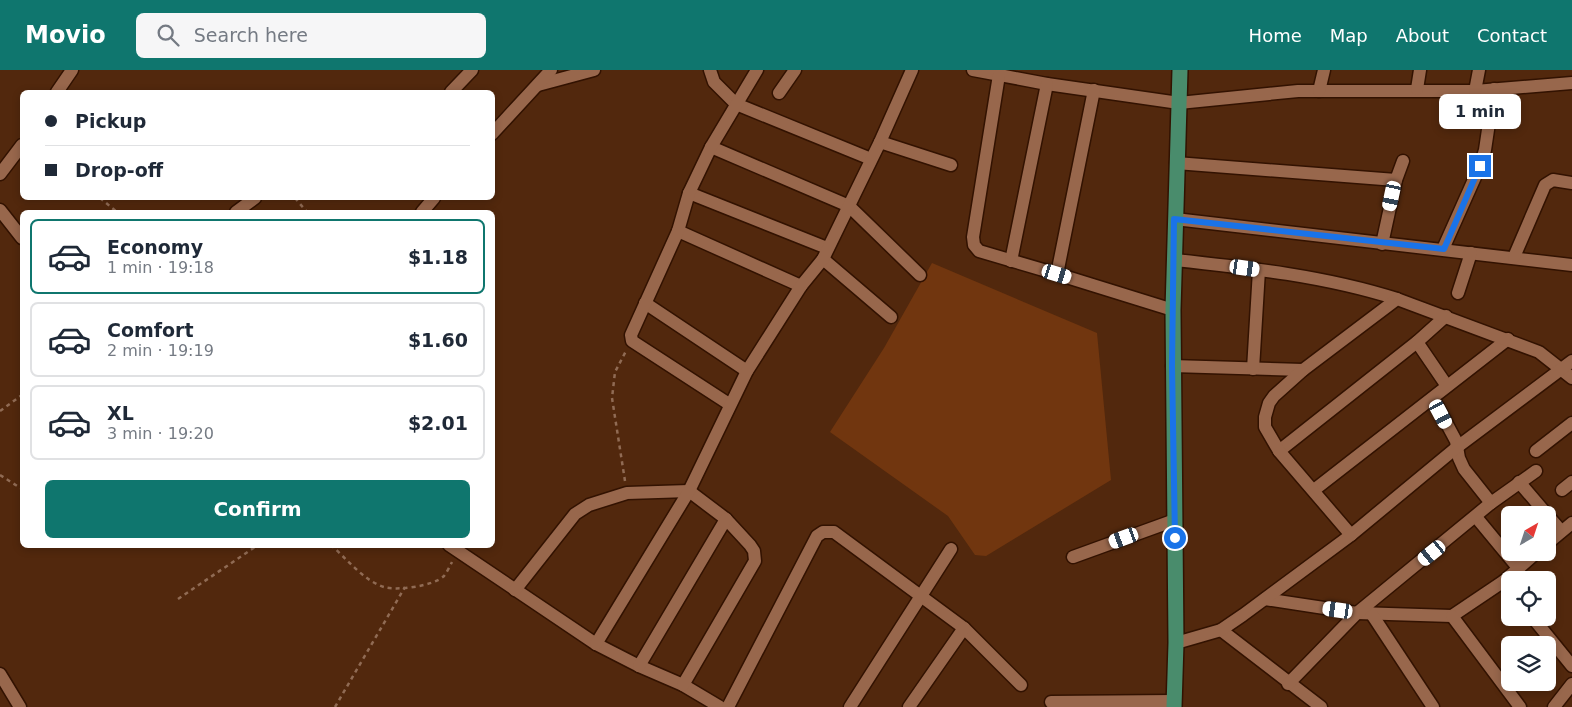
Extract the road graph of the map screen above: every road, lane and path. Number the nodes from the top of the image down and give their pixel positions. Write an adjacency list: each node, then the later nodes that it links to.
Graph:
1 (72, 70): 20 (street)
2 (472, 70): 21 (street)
3 (551, 70): 17 (street)
4 (594, 70): 17 (street)
5 (710, 70): 27 (street)
6 (757, 70): 27 (street)
7 (794, 70): 25 (street)
8 (912, 70): 29 (street)
9 (973, 70): 14 (street)
10 (1180, 70): 26 (main road)
11 (1324, 70): 23 (street)
12 (1420, 70): 18 (street)
13 (1480, 70): 24 (street)
14 (999, 75): 16 (street); 59 (street)
15 (1572, 83): 19 (street)
16 (1047, 84): 22 (street); 59 (street)
17 (538, 85): 28 (street)
18 (1417, 89): 23 (street); 24 (street)
19 (1494, 89): 24 (street); 54 (street)
20 (59, 90)
21 (453, 90)
22 (1094, 90): 26 (street); 62 (street)
23 (1319, 90): 26 (street)
24 (1475, 91)
25 (779, 94)
26 (1179, 103): 34 (main road)
27 (736, 104): 30 (street); 32 (street)
28 (495, 131)
29 (880, 142): 32 (street); 35 (street)
30 (711, 147): 39 (street); 44 (street)
31 (20, 148): 36 (street)
32 (871, 159): 44 (street)
33 (1403, 161): 37 (street)
34 (1176, 163): 37 (street); 50 (main road)
35 (951, 165)
36 (0, 174)
37 (1396, 180): 53 (street)
38 (1572, 183): 57 (street)
39 (689, 193): 51 (street); 55 (street)
40 (102, 200): 46 (path)
41 (252, 200): 47 (street)
42 (297, 200): 48 (path)
43 (432, 200): 49 (street)
44 (849, 206): 55 (street); 63 (street)
45 (0, 210): 52 (street)
46 (115, 210)
47 (239, 210)
48 (305, 210)
49 (424, 210)
50 (1174, 219): 53 (street); 58 (main road)
51 (678, 231): 64 (street); 67 (street)
52 (20, 235)
53 (1382, 244): 54 (street)
54 (1444, 249): 56 (street)
55 (825, 253): 64 (street); 70 (street)
56 (1471, 253): 57 (street); 65 (street)
57 (1514, 257): 60 (street)
58 (1175, 260): 61 (street); 68 (main road)
59 (1011, 261): 62 (street)
60 (1572, 265)
61 (1259, 270): 66 (street); 76 (street)
62 (1057, 274): 68 (street)
63 (920, 275)
64 (801, 286): 78 (street)
65 (1458, 293)
66 (1397, 299): 69 (street); 77 (street)
67 (645, 303): 72 (street); 78 (street)
68 (1172, 310): 75 (main road)
69 (1446, 316): 71 (street); 73 (street)
70 (891, 317)
71 (1508, 339): 74 (street); 80 (street)
72 (632, 341): 83 (street); 95 (path)
73 (1417, 342): 80 (street); 87 (street)
74 (1567, 365): 79 (street); 86 (street)
75 (1172, 366): 76 (street); 99 (main road)
76 (1253, 369): 77 (street)
77 (1303, 370): 87 (street)
78 (747, 371): 83 (street)
79 (1572, 378)
80 (1447, 386): 82 (street)
81 (20, 396): 84 (path)
82 (1433, 398): 86 (street); 93 (street)
83 (729, 404): 94 (street)
84 (0, 411)
85 (1572, 423): 88 (street)
86 (1456, 448): 96 (street); 102 (street)
87 (1280, 451): 93 (street)
88 (1536, 451)
89 (1536, 471): 91 (street)
90 (0, 475): 92 (path)
91 (1519, 482): 96 (street); 101 (street)
92 (20, 488)
93 (1314, 490): 102 (street)
94 (689, 491): 95 (street); 98 (street); 124 (street)
95 (627, 493): 113 (street)
96 (1491, 504): 97 (street)
97 (1476, 516): 110 (street); 117 (street)
98 (726, 519): 125 (street); 130 (street)
99 (1175, 520): 108 (street); 123 (main road)
100 (1572, 523): 101 (street)
101 (1561, 531): 103 (street)
102 (1351, 535): 116 (street)
103 (1556, 536)
104 (254, 548): 115 (path)
105 (334, 548): 111 (path)
106 (453, 549): 111 (path); 113 (street)
107 (951, 549): 114 (street)
108 (1073, 557)
109 (1527, 561): 110 (street)
110 (1519, 569)
111 (405, 587): 135 (path)
112 (1501, 588): 119 (street)
113 (515, 590): 124 (street)
114 (922, 594): 121 (street); 137 (street); 138 (street)
115 (178, 599)
116 (1265, 599): 117 (street); 122 (street)
117 (1357, 613): 118 (street); 128 (street)
118 (1371, 613): 119 (street); 141 (street)
119 (1452, 616): 142 (street)
120 (1540, 626): 126 (street)
121 (964, 628): 131 (street); 139 (street)
122 (1221, 630): 123 (street); 128 (street)
123 (1176, 643): 133 (main road)
124 (596, 644): 125 (street)
125 (639, 666): 130 (street)
126 (1572, 666)
127 (0, 674): 134 (street)
128 (1288, 684): 140 (street)
129 (1572, 684): 143 (street)
130 (683, 685): 136 (street)
131 (1021, 686)
132 (1051, 702): 133 (street)
133 (1174, 704)
134 (20, 707)
135 (335, 707)
136 (720, 707)
137 (728, 707)
138 (850, 707)
139 (909, 707)
140 (1321, 707)
141 (1433, 707)
142 (1520, 707)
143 (1554, 707)

